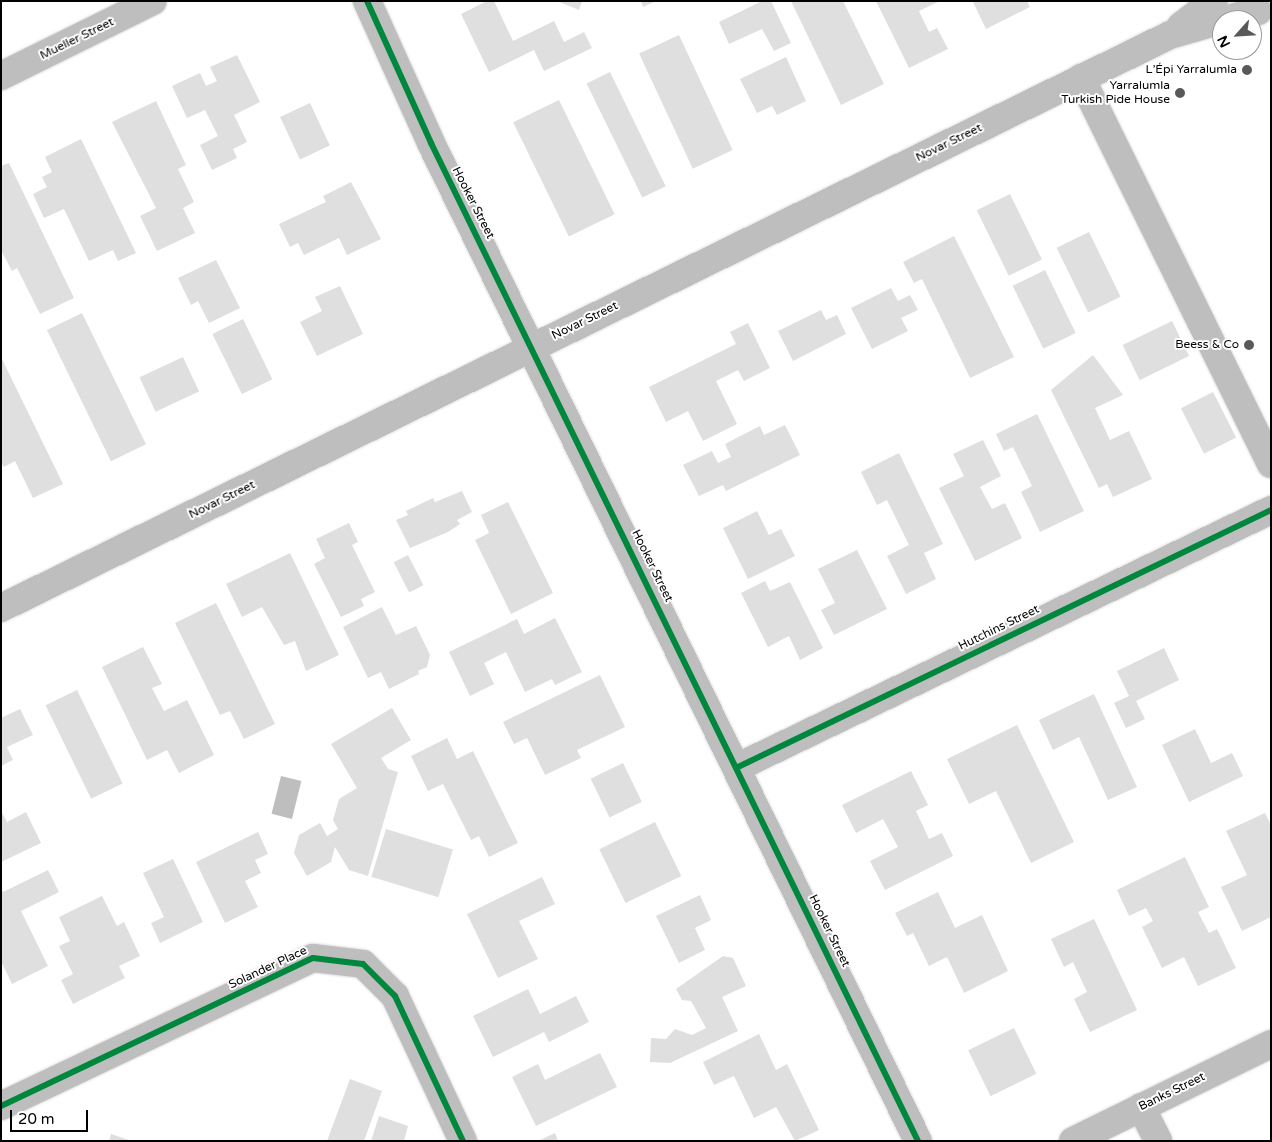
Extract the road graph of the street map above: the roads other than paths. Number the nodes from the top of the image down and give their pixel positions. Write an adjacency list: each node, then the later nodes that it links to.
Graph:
1 (153, 1): 6 (street, Mueller Street)
2 (367, 1): 8 (street, Hooker Street)
3 (1214, 1): 5 (street, Novar Street)
4 (1212, 23): 5 (street, Novar Street)
5 (1170, 35): 7 (street, Novar Street)
6 (1, 76)
7 (1082, 78): 8 (street, Novar Street); 9 (street)
8 (532, 348): 11 (street, Novar Street); 12 (street, Hooker Street)
9 (1271, 464)
10 (1271, 510): 12 (street, Hutchins Street)
11 (1, 608)
12 (738, 767): 17 (street, Hooker Street)
13 (1271, 1044): 15 (street, Banks Street)
14 (1, 1106): 16 (street, Solander Place)
15 (1141, 1108): 18 (street, Banks Street); 19 (street)
16 (463, 1141)
17 (918, 1141)
18 (1073, 1141)
19 (1158, 1141)

